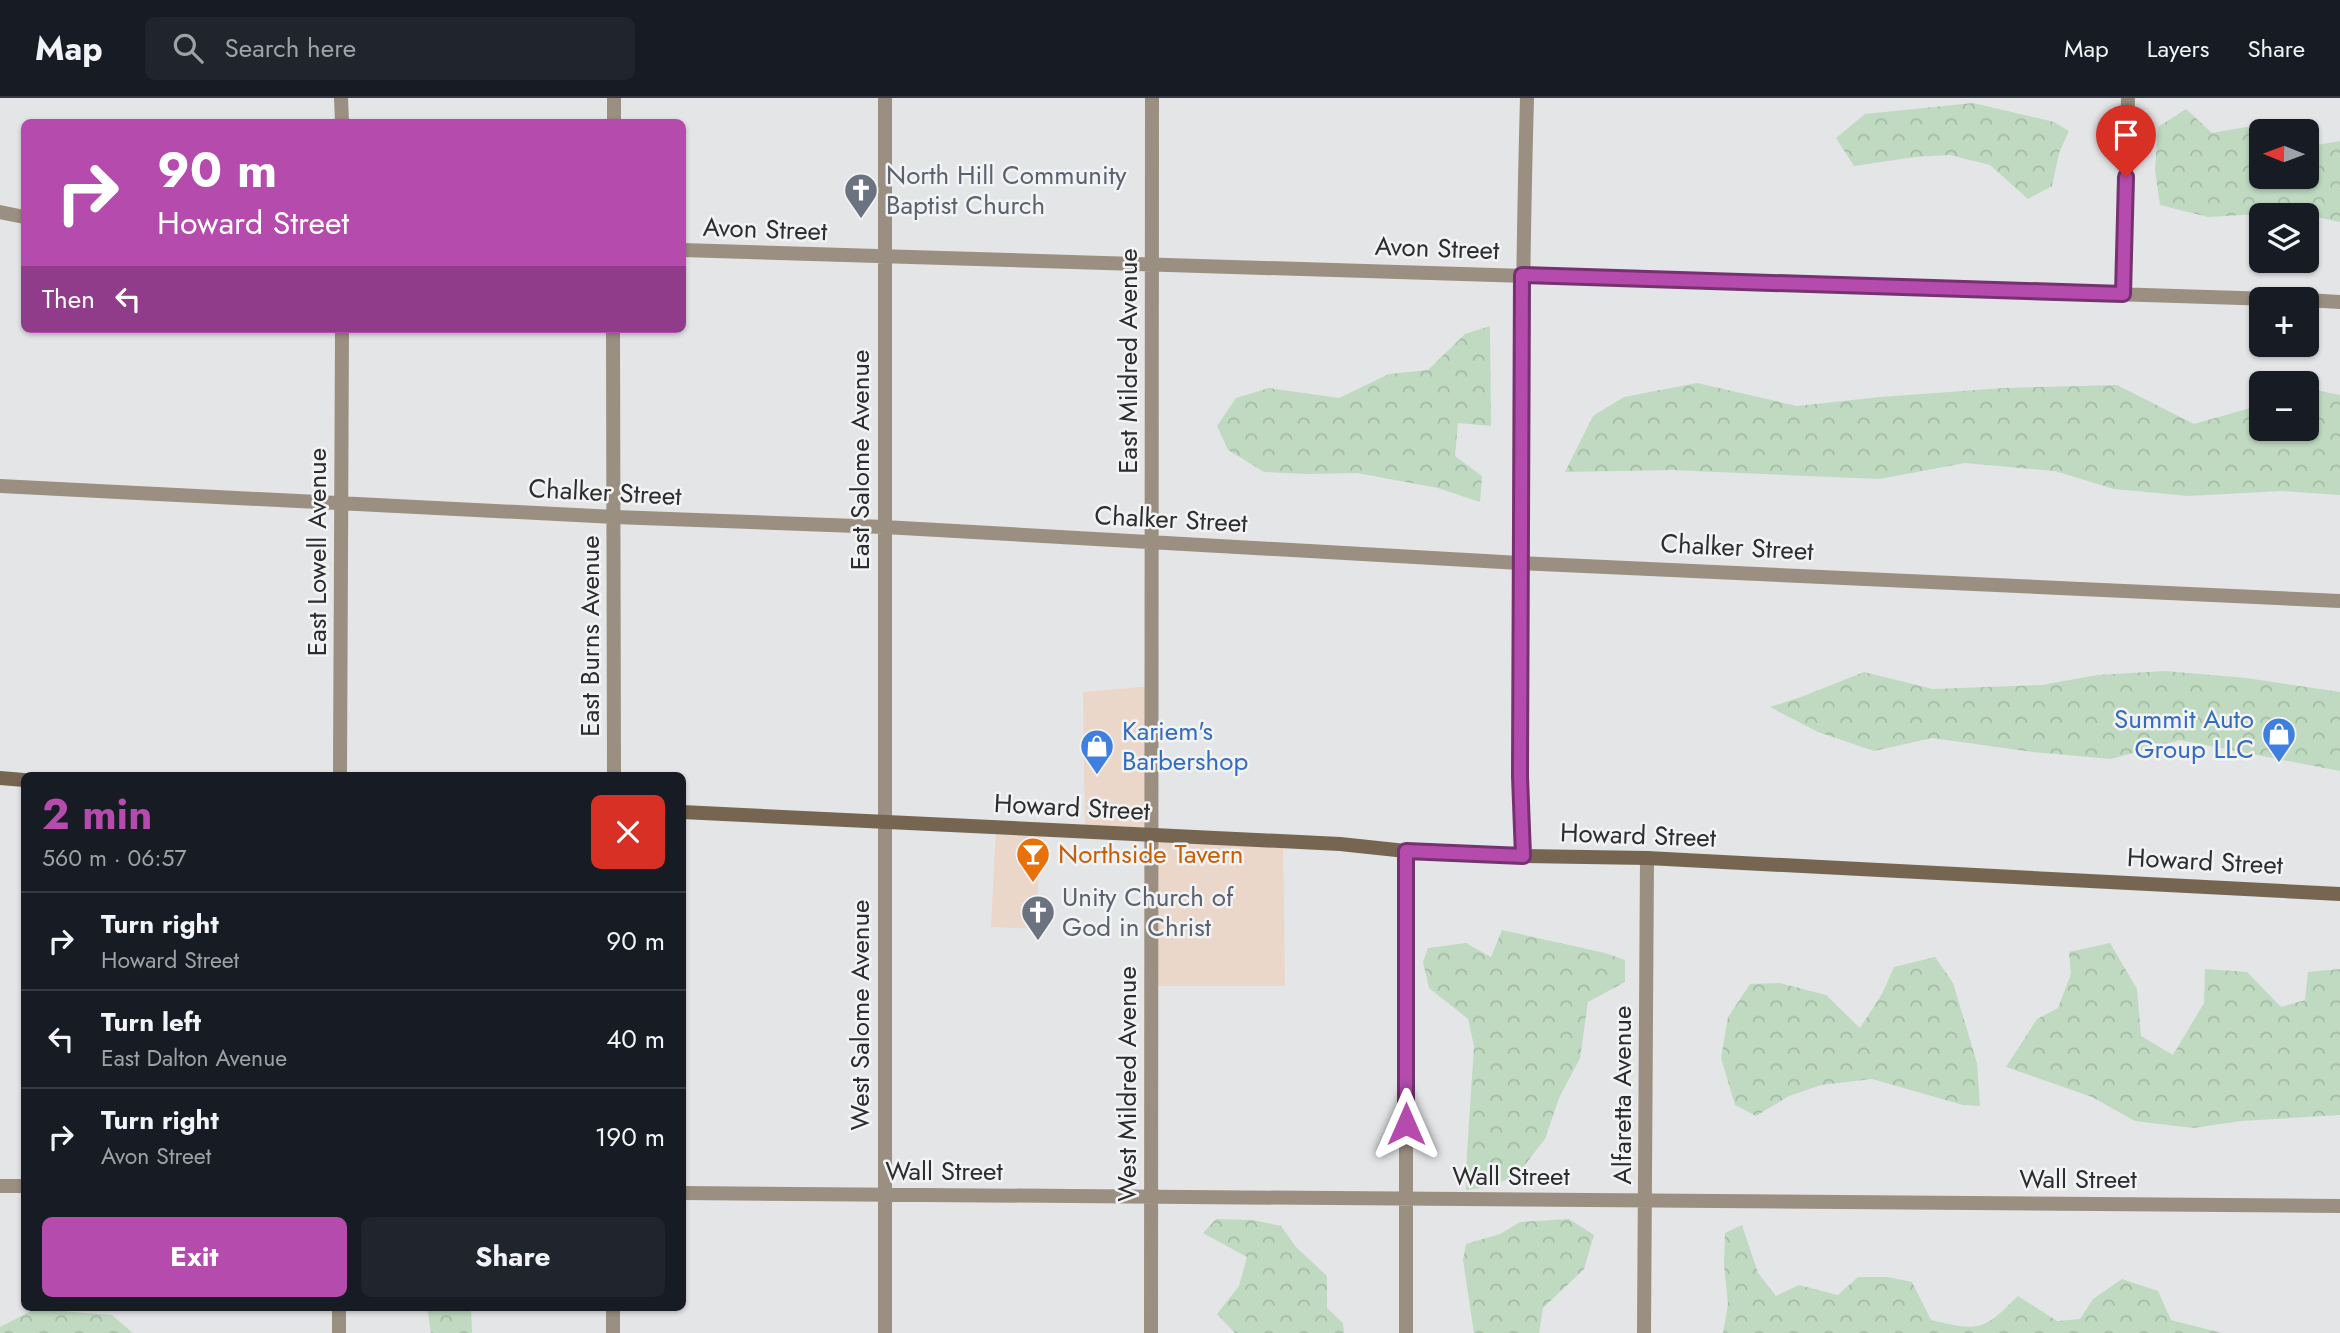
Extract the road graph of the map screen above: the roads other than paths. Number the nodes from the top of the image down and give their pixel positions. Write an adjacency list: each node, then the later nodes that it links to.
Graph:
1 (341, 98): 7 (street)
2 (614, 98): 8 (street)
3 (885, 98): 12 (street, East Salome Avenue)
4 (1152, 98): 13 (street, East Mildred Avenue)
5 (1527, 98): 14 (street)
6 (2128, 98): 15 (street)
7 (342, 119)
8 (614, 119)
9 (0, 212): 10 (street)
10 (21, 216)
11 (686, 250): 12 (street, Avon Street)
12 (885, 257): 13 (street, Avon Street); 24 (street, East Salome Avenue)
13 (1153, 264): 14 (street, Avon Street); 25 (street, East Mildred Avenue)
14 (1522, 275): 15 (street, Avon Street); 26 (street)
15 (2123, 294): 16 (street, Avon Street)
16 (2249, 298)
17 (2319, 301): 18 (street)
18 (2340, 302)
19 (342, 333): 22 (street, East Lowell Avenue)
20 (613, 333): 23 (street, East Burns Avenue)
21 (0, 486): 22 (street, Chalker Street)
22 (341, 504): 23 (street, Chalker Street); 28 (street, East Lowell Avenue)
23 (615, 517): 24 (street, Chalker Street); 29 (street, East Burns Avenue)
24 (884, 527): 25 (street, Chalker Street); 33 (street, East Salome Avenue)
25 (1153, 541): 26 (street, Chalker Street); 34 (street, East Mildred Avenue)
26 (1520, 563): 27 (street, Chalker Street); 36 (street)
27 (2340, 601)
28 (340, 772)
29 (614, 772)
30 (0, 778): 31 (main road)
31 (21, 780)
32 (686, 812): 33 (main road, Howard Street)
33 (886, 822): 34 (main road, Howard Street); 42 (street, West Salome Avenue)
34 (1153, 835): 35 (main road, Howard Street); 43 (street, West Mildred Avenue)
35 (1406, 851): 36 (main road, Howard Street); 44 (street)
36 (1523, 856): 37 (main road, Howard Street)
37 (1647, 858): 38 (main road, Howard Street); 45 (street, Alfaretta Avenue)
38 (2340, 894)
39 (0, 1186): 40 (street)
40 (21, 1186)
41 (686, 1193): 42 (street, Wall Street)
42 (883, 1195): 43 (street, Wall Street); 51 (street, West Salome Avenue)
43 (1151, 1198): 44 (street, Wall Street); 52 (street, West Mildred Avenue)
44 (1406, 1200): 45 (street, Wall Street); 53 (street)
45 (1645, 1200): 46 (street, Wall Street); 54 (street, Alfaretta Avenue)
46 (2340, 1206)
47 (339, 1311): 49 (street)
48 (613, 1311): 50 (street)
49 (339, 1333)
50 (613, 1333)
51 (885, 1333)
52 (1151, 1333)
53 (1406, 1333)
54 (1644, 1333)

